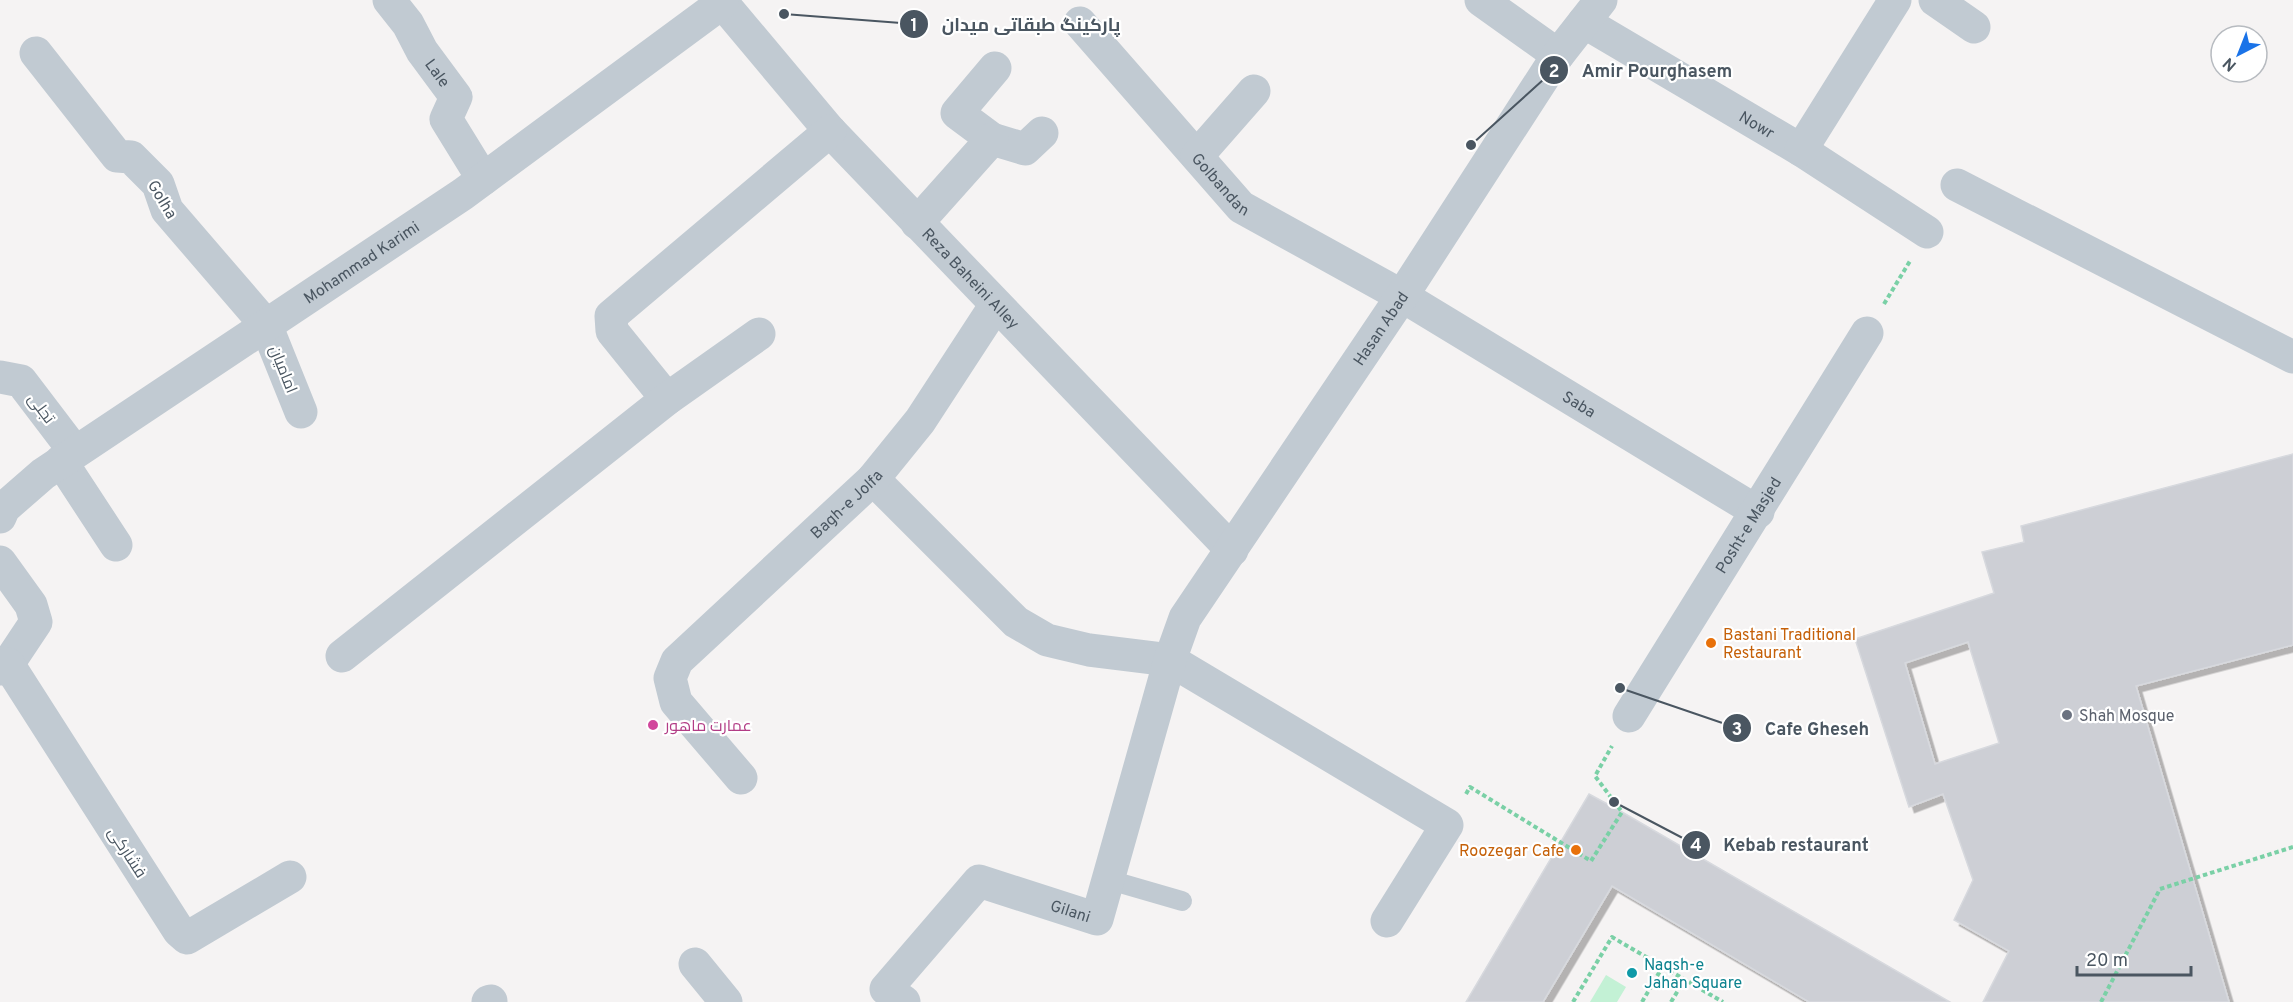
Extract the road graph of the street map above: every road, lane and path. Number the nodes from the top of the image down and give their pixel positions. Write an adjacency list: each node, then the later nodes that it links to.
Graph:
1 (389, 0): 18 (street, Lale)
2 (1481, 0): 10 (street)
3 (1895, 0): 16 (street)
4 (1935, 0): 8 (street)
5 (721, 1): 13 (street, Reza Baheini Alley); 18 (street, Mohammad Karimi)
6 (1592, 11): 10 (street, Hasan Abad); 16 (street, Nowr)
7 (1080, 23): 17 (street, Golbandan)
8 (1974, 27)
9 (36, 53): 25 (street, Golha)
10 (1558, 56): 22 (street, Hasan Abad)
11 (995, 68): 15 (street)
12 (1254, 91): 17 (street)
13 (830, 131): 20 (street, Reza Baheini Alley); 29 (street)
14 (1042, 133): 15 (street)
15 (992, 139): 20 (street)
16 (1801, 150): 21 (street, Nowr)
17 (1197, 156): 22 (street, Golbandan)
18 (483, 179): 25 (street, Mohammad Karimi)
19 (1957, 185): 27 (street)
20 (917, 223): 23 (street, Reza Baheini Alley)
21 (1927, 232): 24 (path)
22 (1401, 296): 33 (street, Saba); 36 (street, Hasan Abad)
23 (994, 306): 32 (street, Bagh-e Jolfa); 36 (street, Reza Baheini Alley)
24 (1874, 320): 33 (street, Posht-e Masjed)
25 (266, 325): 30 (street, امامیان); 31 (street, Mohammad Karimi)
26 (759, 334): 29 (street)
27 (2293, 357)
28 (0, 376): 31 (street, تجلی)
29 (667, 399): 38 (street)
30 (301, 412)
31 (68, 457): 34 (street, Mohammad Karimi); 35 (street, تجلی)
32 (873, 479): 39 (street); 42 (street, Bagh-e Jolfa)
33 (1758, 512): 41 (street, Posht-e Masjed)
34 (0, 517)
35 (116, 545)
36 (1232, 550): 39 (street, Hasan Abad)
37 (0, 562): 40 (street)
38 (342, 656)
39 (1170, 660): 43 (street); 46 (street, Gilani)
40 (4, 667): 45 (street, فشارکی)
41 (1629, 716): 43 (path)
42 (741, 778)
43 (1447, 825): 48 (street)
44 (2293, 847): 58 (path)
45 (290, 877)
46 (1106, 879): 47 (lane); 53 (street, Gilani)
47 (1182, 901)
48 (1387, 921)
49 (695, 964): 52 (street)
50 (1663, 966): 51 (path); 54 (path); 55 (path)
51 (1685, 979): 56 (path); 57 (path)
52 (726, 1002)
53 (904, 1002)
54 (1573, 1002)
55 (1642, 1002)
56 (1671, 1002)
57 (1723, 1002)
58 (2101, 1002)

